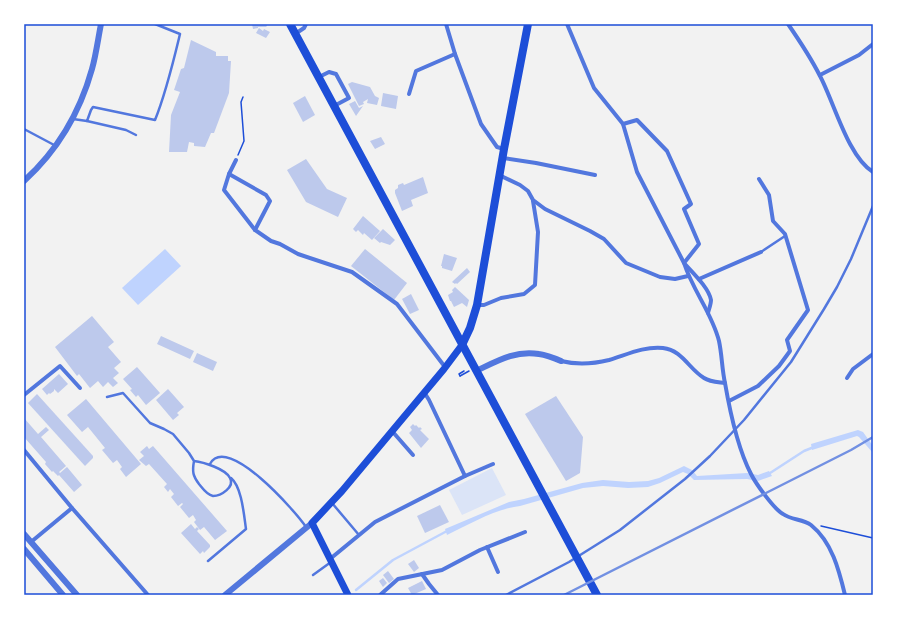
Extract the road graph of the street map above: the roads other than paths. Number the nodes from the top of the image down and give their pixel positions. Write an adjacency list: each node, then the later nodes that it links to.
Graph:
1 (101, 24): 17 (street)
2 (155, 24): 18 (lane)
3 (290, 24): 10 (highway)
4 (306, 24): 10 (street)
5 (446, 24): 12 (street)
6 (528, 24): 23 (highway)
7 (567, 24): 19 (street)
8 (796, 24): 9 (street)
9 (789, 26): 13 (street)
10 (295, 34): 14 (highway)
11 (873, 44): 13 (street)
12 (455, 54): 15 (street); 23 (street)
13 (820, 75): 26 (street)
14 (318, 77): 16 (highway); 16 (street)
15 (410, 94)
16 (334, 106): 42 (highway)
17 (73, 119): 18 (lane); 22 (street)
18 (87, 121): 21 (lane)
19 (623, 124): 37 (street); 37 (street)
20 (24, 129): 22 (lane)
21 (136, 135)
22 (56, 146): 31 (street)
23 (504, 149): 24 (highway)
24 (502, 158): 28 (highway); 29 (street)
25 (236, 160): 27 (street)
26 (873, 172)
27 (229, 174): 34 (street); 34 (street)
28 (499, 175): 32 (street); 40 (highway)
29 (595, 175)
30 (758, 179): 35 (street)
31 (24, 181)
32 (533, 200): 38 (street); 40 (street)
33 (873, 206): 54 (lane)
34 (255, 230): 45 (street)
35 (785, 236): 36 (lane); 53 (street)
36 (761, 252): 39 (street)
37 (684, 264): 38 (street); 39 (street)
38 (688, 276): 41 (street)
39 (699, 279): 41 (street)
40 (477, 305): 42 (highway)
41 (708, 313): 48 (street)
42 (462, 345): 45 (main road); 46 (highway)
43 (873, 354): 47 (street)
44 (561, 361): 46 (street); 48 (street)
45 (445, 367): 50 (main road)
46 (476, 371): 85 (highway)
47 (847, 378)
48 (725, 383): 53 (street)
49 (80, 388): 51 (street)
50 (424, 392): 55 (main road); 61 (street)
51 (24, 395)
52 (107, 397): 58 (lane)
53 (729, 401): 54 (street)
54 (735, 429): 84 (lane); 86 (street)
55 (392, 430): 57 (street); 63 (main road)
56 (24, 450): 64 (street)
57 (413, 455)
58 (194, 462): 59 (lane); 62 (lane)
59 (210, 464): 62 (lane); 65 (lane)
60 (493, 464): 61 (street)
61 (465, 476): 68 (street)
62 (230, 478): 72 (lane)
63 (332, 502): 65 (main road); 68 (lane)
64 (72, 508): 69 (street); 79 (street)
65 (309, 525): 73 (main road); 80 (street)
66 (525, 532): 70 (street)
67 (24, 534): 69 (street)
68 (359, 535): 73 (street)
69 (31, 542): 78 (street)
70 (487, 547): 74 (street); 75 (street)
71 (24, 549): 77 (street)
72 (208, 561)
73 (331, 561): 76 (lane); 81 (main road)
74 (498, 572)
75 (422, 574): 82 (street); 83 (street)
76 (313, 575)
77 (64, 595)
78 (77, 595)
79 (148, 595)
80 (225, 595)
81 (348, 595)
82 (380, 595)
83 (438, 595)
84 (506, 595)
85 (597, 595)
86 (845, 595)

